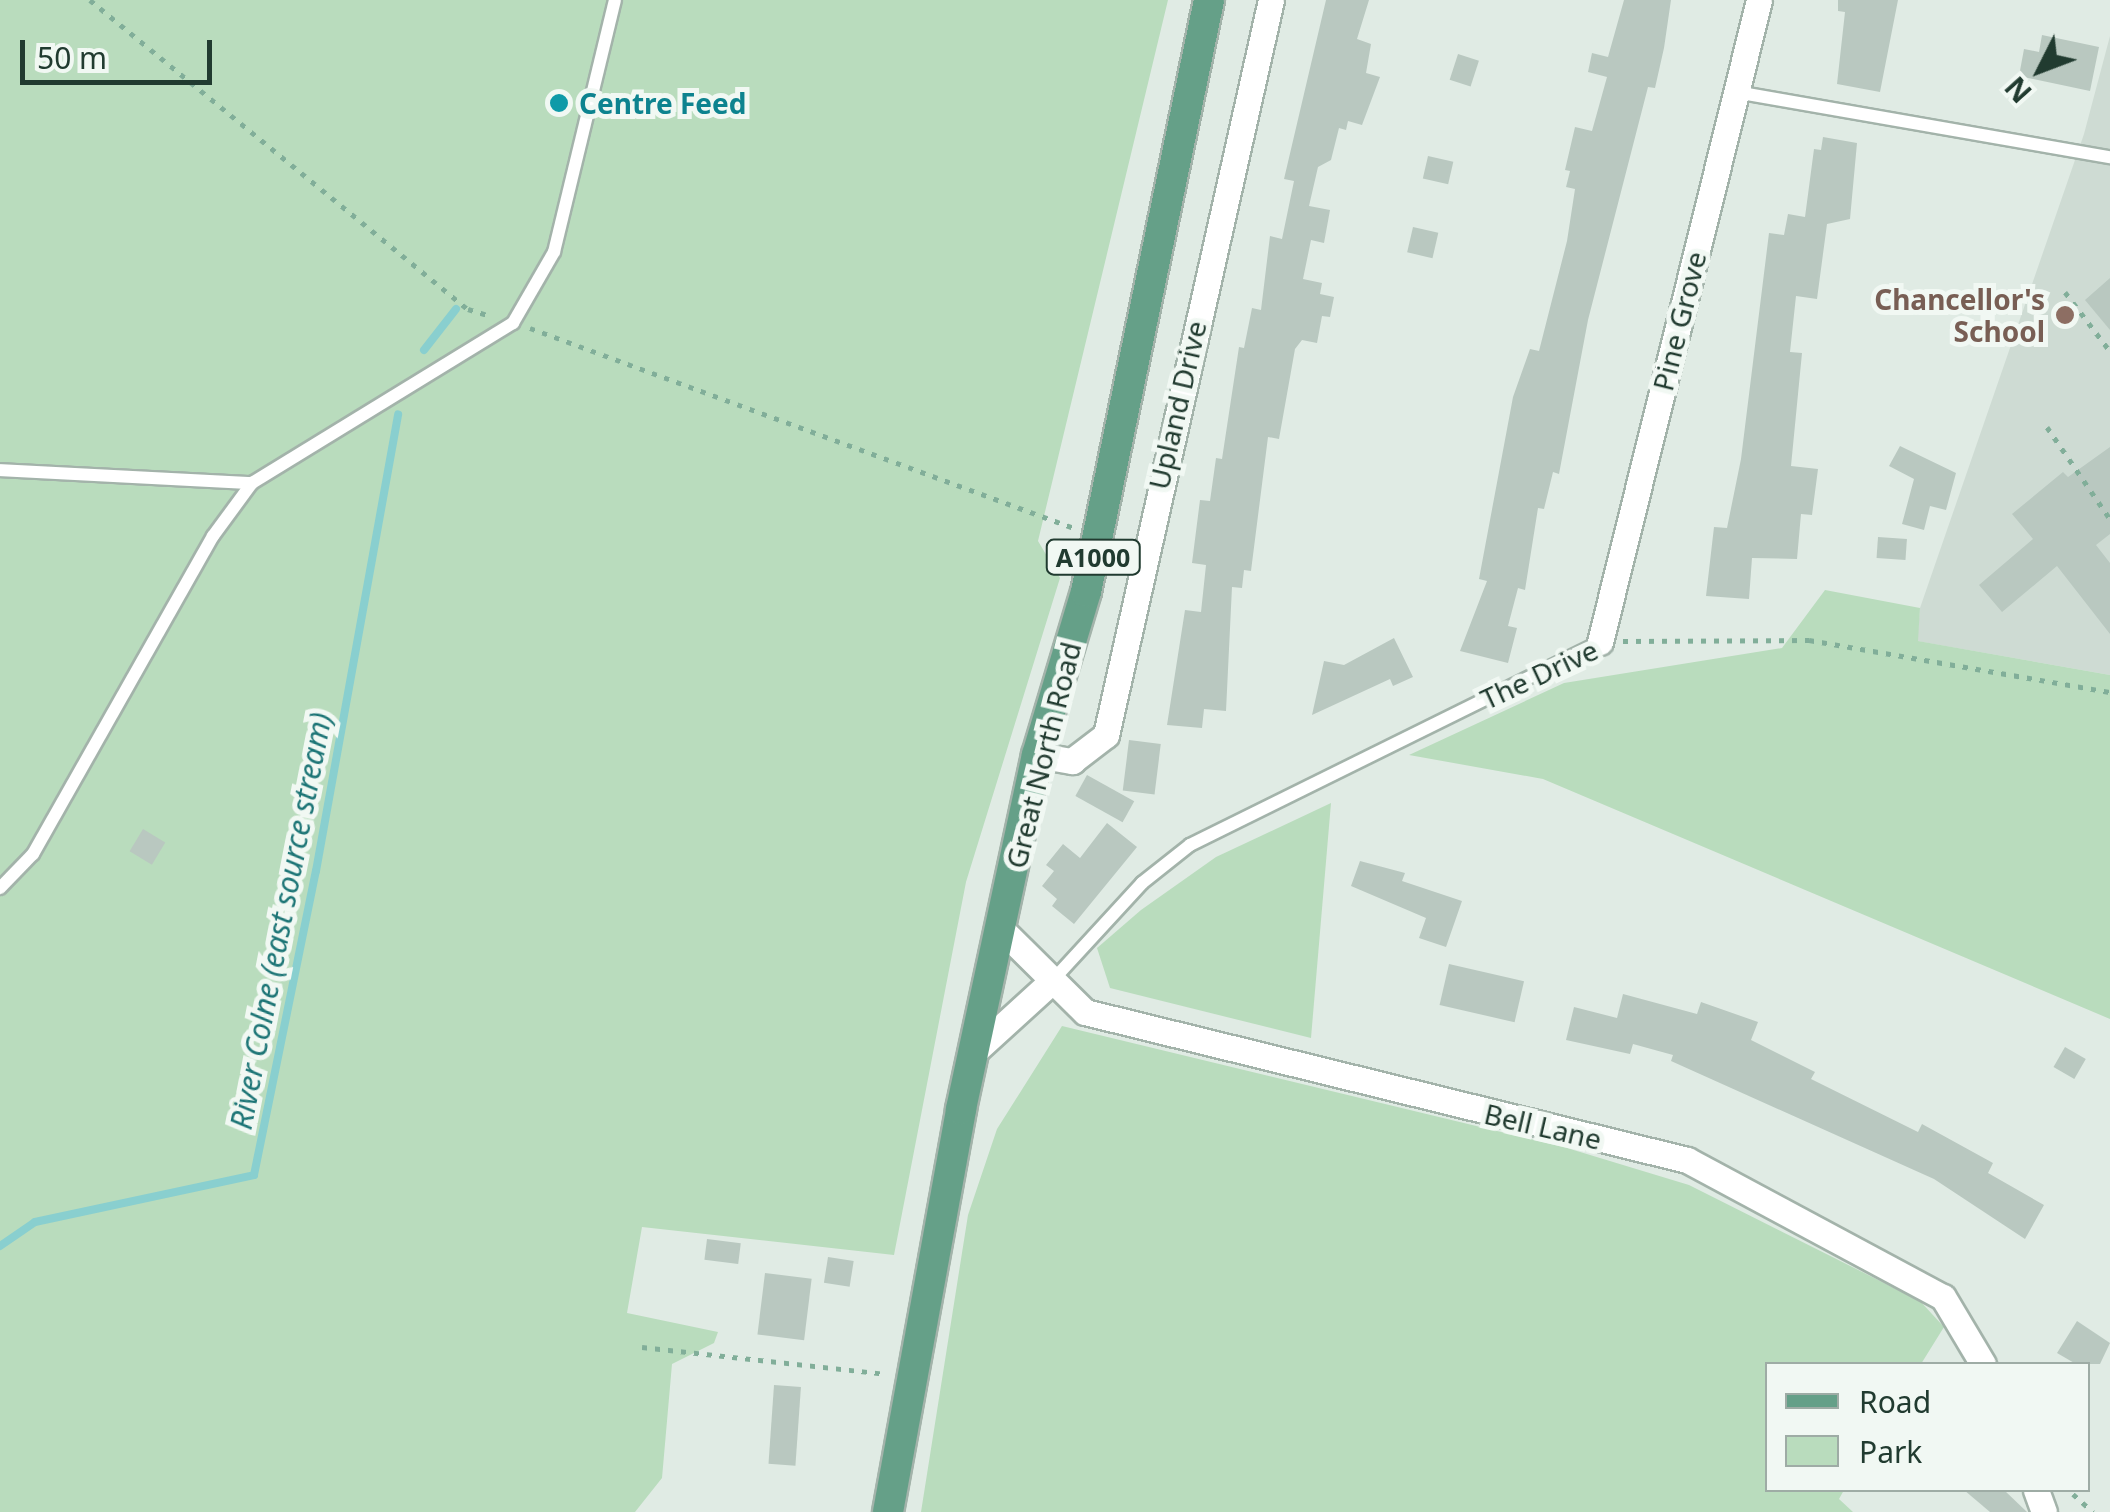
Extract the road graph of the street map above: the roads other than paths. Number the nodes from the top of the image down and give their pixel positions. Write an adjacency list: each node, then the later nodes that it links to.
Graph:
1 (616, 0): 8 (lane)
2 (1209, 0): 10 (main road, Great North Road / A1000)
3 (1271, 0): 10 (street, Upland Drive)
4 (1758, 0): 5 (street, Pine Grove)
5 (1736, 92): 6 (lane); 9 (street, Pine Grove)
6 (2110, 157)
7 (0, 470): 8 (lane)
8 (252, 483): 11 (lane)
9 (1600, 642): 13 (lane, The Drive)
10 (1037, 756): 12 (main road, Great North Road / A1000)
11 (0, 888)
12 (1000, 930): 13 (street, Bell Lane); 14 (main road, Great North Road / A1000)
13 (1052, 981): 14 (street); 15 (street, Bell Lane)
14 (974, 1052): 16 (main road, Great North Road / A1000)
15 (1982, 1362)
16 (888, 1512)

